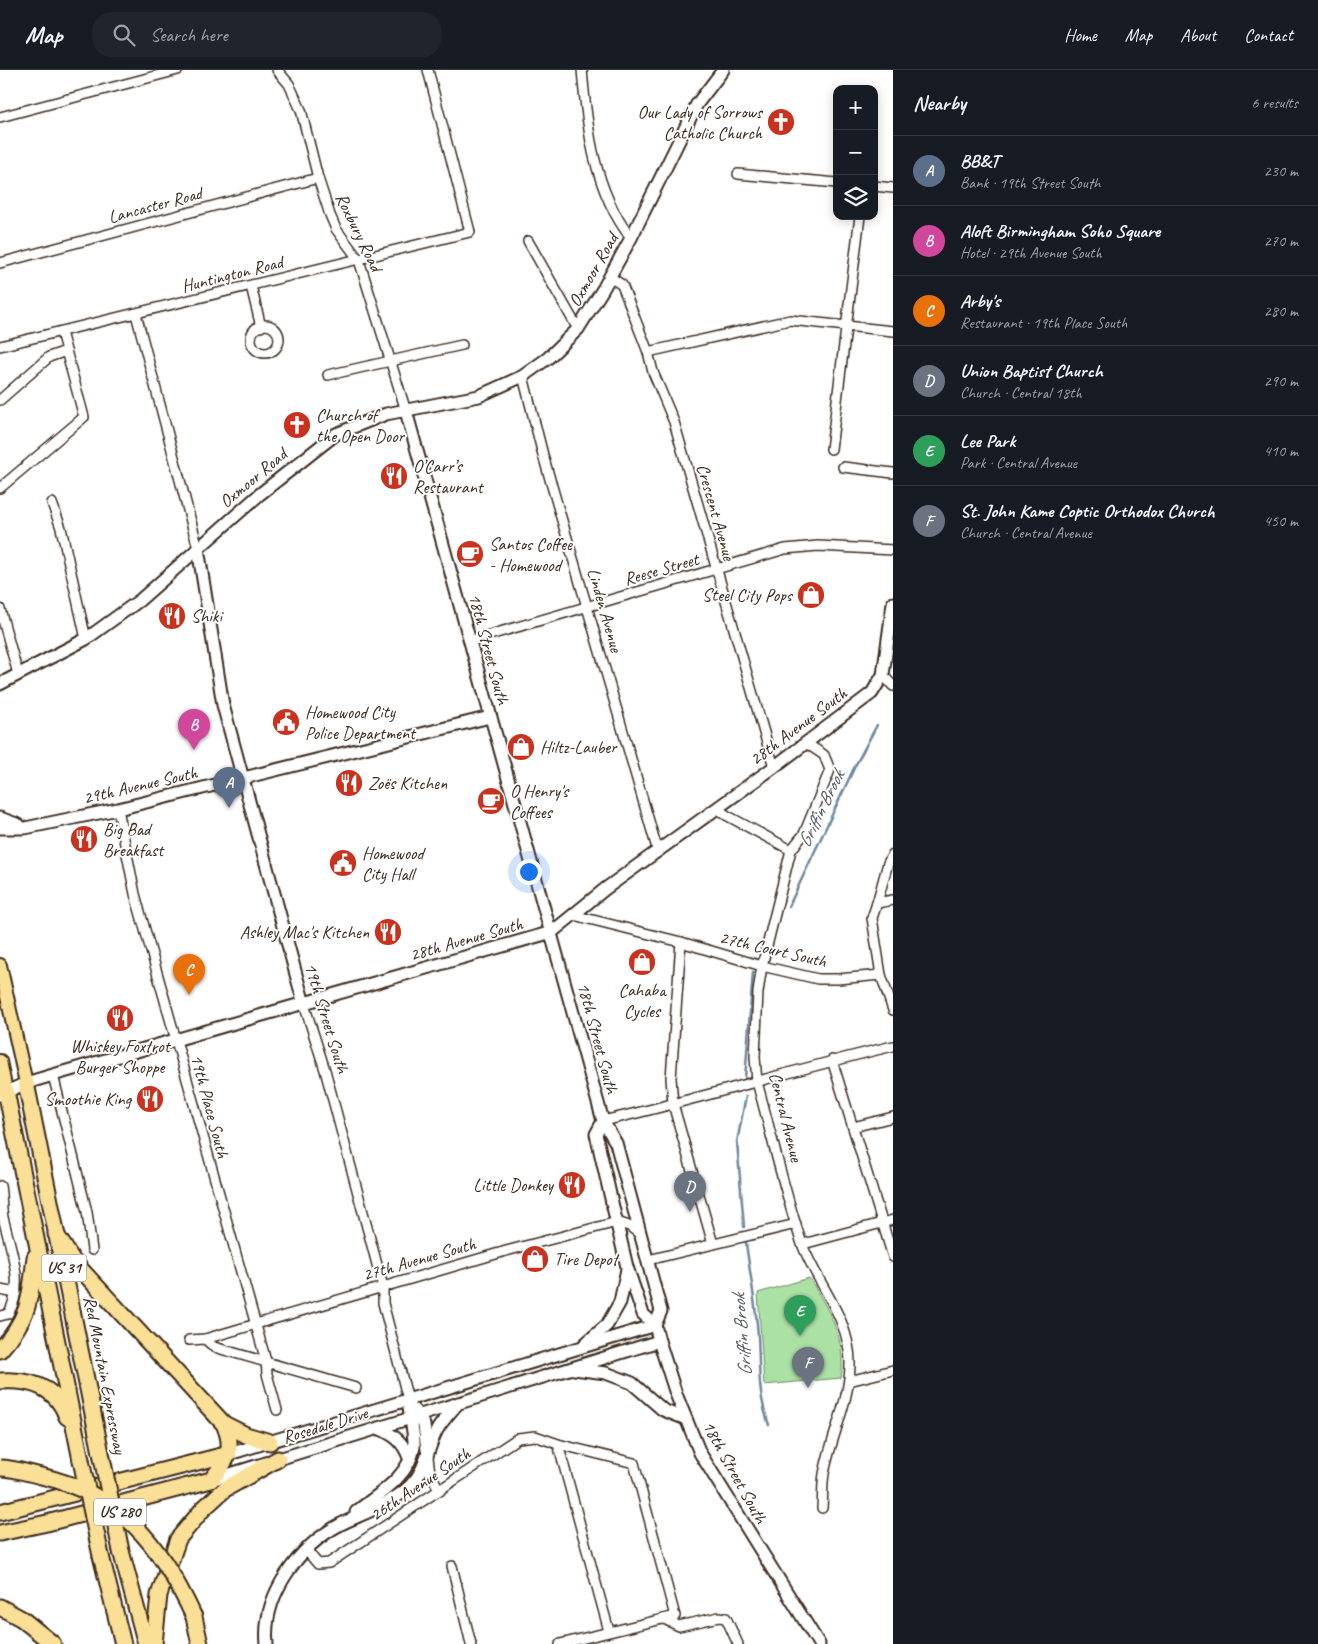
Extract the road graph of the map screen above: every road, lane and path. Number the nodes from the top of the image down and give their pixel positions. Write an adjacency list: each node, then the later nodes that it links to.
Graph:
1 (178, 70): 6 (street)
2 (278, 70): 8 (street, Roxbury Road)
3 (428, 70): 15 (street, Huntington Road)
4 (582, 70): 13 (street)
5 (723, 70): 13 (main road, Oxmoor Road)
6 (0, 117)
7 (738, 174): 9 (street)
8 (318, 178): 15 (street, Roxbury Road); 16 (street, Lancaster Road)
9 (833, 183)
10 (878, 186): 11 (street)
11 (893, 188)
12 (860, 220): 20 (street)
13 (632, 238): 17 (main road, Oxmoor Road)
14 (528, 240): 22 (street)
15 (359, 260): 18 (street, Huntington Road); 29 (street, Roxbury Road)
16 (0, 263)
17 (609, 276): 22 (main road, Oxmoor Road); 28 (street, Crescent Avenue)
18 (250, 286): 19 (street, Huntington Road); 21 (street)
19 (136, 314): 24 (street, Huntington Road); 39 (street)
20 (848, 325): 23 (street); 28 (street); 34 (street)
21 (262, 327)
22 (578, 329): 31 (main road, Oxmoor Road)
23 (893, 331)
24 (61, 332): 25 (street, Huntington Road); 27 (street)
25 (0, 346)
26 (462, 346): 29 (street)
27 (66, 351): 32 (street); 37 (street)
28 (648, 352): 41 (street, Crescent Avenue)
29 (391, 362): 30 (street); 33 (street, Roxbury Road)
30 (328, 375)
31 (523, 376): 33 (main road, Oxmoor Road); 42 (street, Linden Avenue)
32 (0, 400)
33 (406, 411): 39 (main road, Oxmoor Road); 46 (main road, 18th Street South)
34 (832, 449)
35 (843, 467): 36 (street)
36 (893, 473)
37 (0, 488)
38 (52, 503): 45 (street)
39 (198, 548): 45 (main road, Oxmoor Road); 54 (main road, 19th Street South)
40 (893, 550): 41 (street, Reese Street)
41 (716, 571): 42 (street, Reese Street); 53 (street, Crescent Avenue)
42 (587, 607): 46 (street, Reese Street); 61 (street, Linden Avenue)
43 (0, 609): 47 (street)
44 (892, 610): 48 (main road)
45 (86, 639): 47 (main road, Oxmoor Road)
46 (470, 641): 51 (main road, 18th Street South)
47 (18, 674): 49 (main road, Oxmoor Road)
48 (883, 675): 50 (street); 52 (main road, 28th Avenue South)
49 (0, 684)
50 (893, 686)
51 (490, 717): 54 (main road, 29th Avenue South); 66 (main road, 18th Street South)
52 (806, 743): 53 (main road, 28th Avenue South); 60 (street, Central Avenue)
53 (774, 767): 55 (main road, 28th Avenue South)
54 (244, 778): 56 (main road, 29th Avenue South); 71 (main road, 19th Street South)
55 (717, 808): 60 (street); 61 (main road, 28th Avenue South)
56 (118, 809): 59 (main road, 29th Avenue South); 73 (street, 19th Place South)
57 (0, 818): 59 (main road)
58 (0, 828): 59 (main road, 29th Avenue South)
59 (25, 828)
60 (791, 850): 69 (street, Central Avenue)
61 (658, 852): 65 (main road, 28th Avenue South)
62 (893, 854): 64 (street)
63 (893, 900): 64 (street)
64 (877, 904): 70 (street)
65 (573, 914): 66 (main road, 28th Avenue South); 67 (street, 27th Court South)
66 (552, 932): 71 (main road, 28th Avenue South); 83 (main road, 18th Street South)
67 (681, 942): 69 (street, 27th Court South); 81 (street)
68 (0, 965): 79 (main road, US 31)
69 (762, 966): 70 (street, 27th Court South); 78 (street, Central Avenue)
70 (881, 975): 72 (street)
71 (304, 1004): 73 (main road, 28th Avenue South); 99 (street, 19th Street South)
72 (893, 1010)
73 (175, 1040): 77 (main road, 28th Avenue South); 103 (street, 19th Place South)
74 (893, 1046): 75 (street)
75 (832, 1060): 78 (street); 84 (street)
76 (0, 1061): 80 (main road, US 31)
77 (53, 1075): 79 (main road, 28th Avenue South); 95 (street)
78 (757, 1082): 81 (street); 88 (street, Central Avenue)
79 (26, 1083): 80 (main road, 28th Avenue South); 90 (highway, Red Mountain Expressway / US 31)
80 (3, 1093): 94 (highway, US 31)
81 (673, 1104): 83 (street); 92 (street)
82 (893, 1117): 84 (street)
83 (603, 1120): 87 (main road); 91 (main road, 18th Street South)
84 (853, 1128): 89 (street)
85 (0, 1192): 101 (street)
86 (893, 1220): 89 (street)
87 (617, 1222): 91 (street); 98 (main road); 99 (street, 27th Avenue South)
88 (796, 1224): 92 (street); 93 (street, Central Avenue)
89 (882, 1224): 93 (street); 96 (street)
90 (56, 1234): 121 (highway); 147 (highway, Red Mountain Expressway / US 31, bridge)
91 (641, 1235): 97 (main road, 18th Street South)
92 (713, 1244): 97 (street)
93 (803, 1244): 114 (street, Central Avenue)
94 (36, 1245): 109 (highway); 125 (highway, US 31)
95 (92, 1250)
96 (893, 1258)
97 (648, 1260): 104 (main road, 18th Street South)
98 (627, 1267): 104 (main road); 108 (main road)
99 (384, 1287): 103 (street, 27th Avenue South); 116 (street, 19th Street South)
100 (0, 1290): 101 (street)
101 (16, 1293): 102 (street)
102 (0, 1316)
103 (255, 1324): 105 (street, 27th Avenue South); 110 (street, 19th Place South)
104 (655, 1325): 107 (main road, 18th Street South); 108 (main road, Rosedale Drive)
105 (206, 1339): 106 (street, 27th Avenue South); 110 (street)
106 (189, 1340)
107 (659, 1341): 111 (main road, Rosedale Drive); 120 (main road, 18th Street South)
108 (580, 1348): 116 (main road, Rosedale Drive)
109 (0, 1350)
110 (266, 1361): 115 (street); 118 (street, 19th Place South)
111 (570, 1368): 117 (main road, Rosedale Drive); 120 (main road)
112 (893, 1370): 114 (street)
113 (0, 1381): 125 (highway)
114 (849, 1381): 135 (street, Central Avenue)
115 (356, 1388)
116 (408, 1400): 119 (main road); 123 (main road, Rosedale Drive)
117 (458, 1403): 119 (main road, Rosedale Drive); 127 (main road)
118 (277, 1410)
119 (413, 1417): 122 (main road, Rosedale Drive); 127 (main road); 128 (main road)
120 (686, 1419): 153 (main road, 18th Street South)
121 (224, 1424): 123 (highway); 126 (highway)
122 (378, 1428): 128 (main road); 129 (main road, Rosedale Drive)
123 (270, 1442): 126 (main road, Rosedale Drive)
124 (558, 1444): 132 (street, 26th Avenue South); 142 (street, 26th Avenue South); 143 (street)
125 (80, 1454): 146 (highway, US 31, bridge)
126 (229, 1454): 131 (highway); 134 (highway, Rosedale Drive)
127 (427, 1455): 132 (street); 137 (main road)
128 (409, 1458): 137 (main road)
129 (278, 1459): 131 (main road, Rosedale Drive); 148 (highway)
130 (0, 1468): 149 (highway, US 280, bridge)
131 (211, 1480): 138 (highway, Rosedale Drive)
132 (440, 1491): 139 (street, 26th Avenue South)
133 (0, 1504): 134 (highway)
134 (22, 1508): 136 (highway, Rosedale Drive)
135 (822, 1508)
136 (0, 1512)
137 (339, 1526): 139 (main road)
138 (0, 1533)
139 (306, 1550): 150 (main road)
140 (452, 1566): 151 (street)
141 (0, 1607): 145 (highway)
142 (664, 1619): 143 (street); 144 (street)
143 (609, 1631): 152 (street)
144 (736, 1640)
145 (53, 1644)
146 (123, 1644)
147 (146, 1644)
148 (154, 1644)
149 (200, 1644)
150 (267, 1644)
151 (471, 1644)
152 (560, 1644)
153 (819, 1644)

